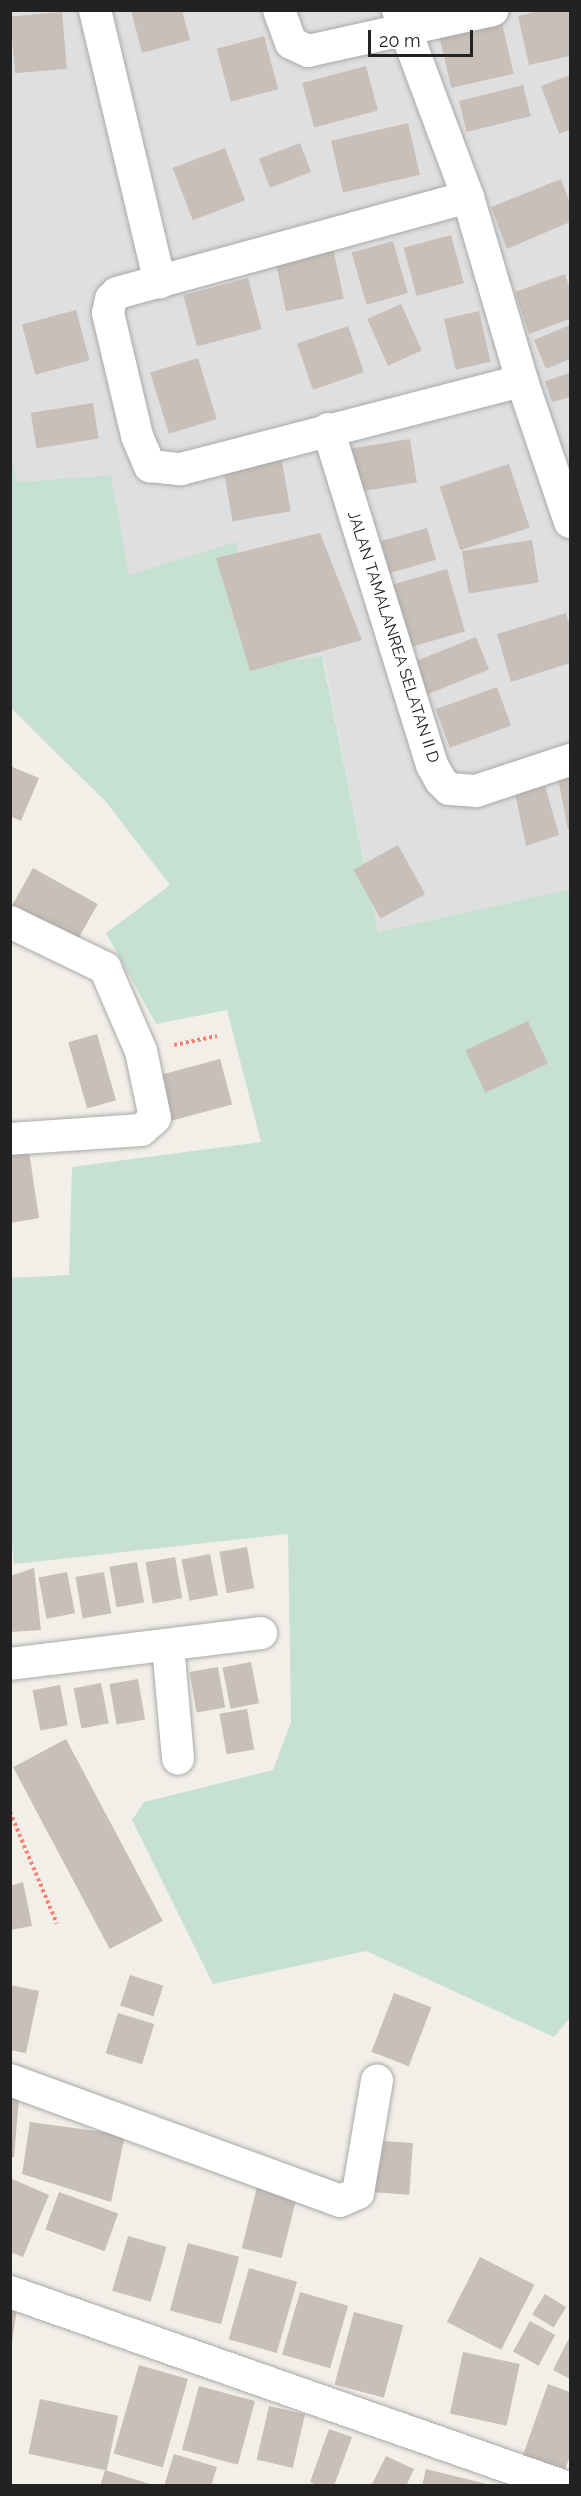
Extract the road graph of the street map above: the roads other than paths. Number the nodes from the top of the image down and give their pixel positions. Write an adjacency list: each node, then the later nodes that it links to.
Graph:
1 (95, 10): 6 (street)
2 (279, 10): 4 (street)
3 (493, 10): 4 (street)
4 (401, 21): 5 (street)
5 (468, 197): 6 (street); 7 (street)
6 (160, 282): 8 (street)
7 (522, 381): 8 (street); 9 (street)
8 (328, 429): 10 (street, JALAN TAMALANREA SELATAN II D)
9 (570, 522)
10 (570, 760)
11 (10, 922): 12 (street)
12 (10, 1139)
13 (261, 1633): 14 (street)
14 (168, 1646): 15 (street); 16 (street)
15 (10, 1664)
16 (178, 1759)
17 (10, 2080): 18 (street)
18 (376, 2081)
19 (10, 2292): 20 (street)
20 (563, 2486)

